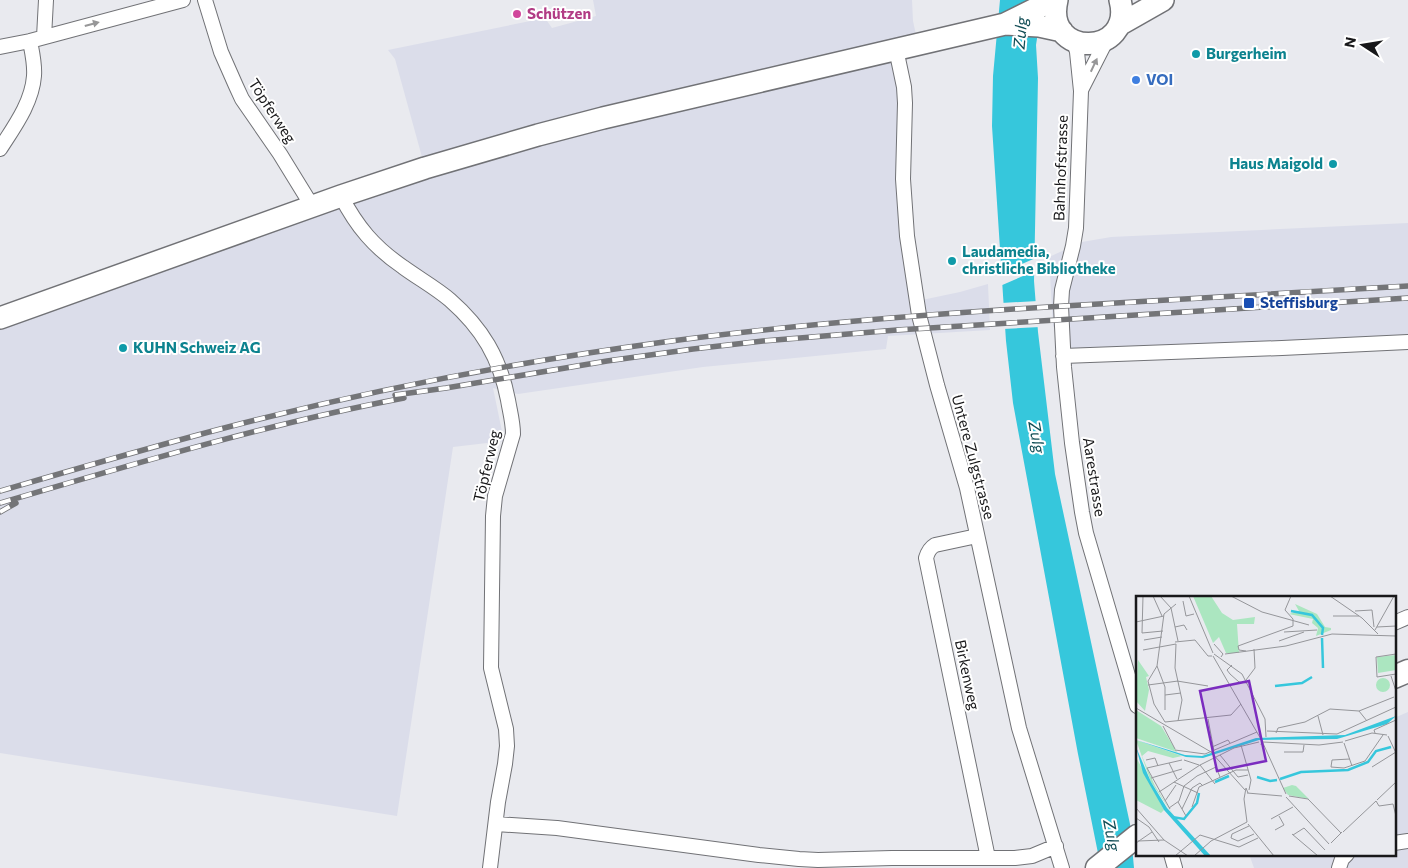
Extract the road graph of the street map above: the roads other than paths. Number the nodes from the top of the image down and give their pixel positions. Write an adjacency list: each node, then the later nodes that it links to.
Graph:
1 (46, 0): 11 (street)
2 (183, 0): 11 (street, one-way to 2)
3 (205, 0): 18 (street, Töpferweg)
4 (1052, 0): 8 (main road)
5 (1056, 0): 10 (main road)
6 (1120, 0): 9 (main road)
7 (1163, 0): 9 (main road)
8 (996, 26): 10 (main road); 14 (main road)
9 (1113, 32): 10 (main road); 15 (street, Bahnhofstrasse, one-way to 9)
10 (1062, 33): 15 (street, Bahnhofstrasse)
11 (44, 37): 12 (street)
12 (30, 41): 13 (street); 16 (street)
13 (0, 47)
14 (896, 48): 17 (main road); 23 (street, Untere Zulgstrasse)
15 (1081, 91): 19 (street, Bahnhofstrasse)
16 (0, 149)
17 (342, 196): 18 (main road); 29 (street, Töpferweg)
18 (312, 206): 20 (main road)
19 (1073, 246): 22 (street, Aarestrasse)
20 (0, 318)
21 (1408, 342): 22 (street)
22 (1063, 356): 28 (street, Aarestrasse)
23 (977, 536): 31 (street, Untere Zulgstrasse); 33 (street, Birkenweg)
24 (1408, 617): 25 (street)
25 (1396, 622)
26 (1408, 671): 27 (highway)
27 (1396, 676)
28 (1136, 703)
29 (496, 824): 33 (street); 34 (street, Töpferweg)
30 (1136, 837): 36 (highway)
31 (1056, 846): 33 (street); 35 (street, Untere Zulgstrasse)
32 (1345, 856): 37 (street)
33 (988, 858)
34 (490, 868)
35 (1062, 868)
36 (1097, 868)
37 (1339, 868)

